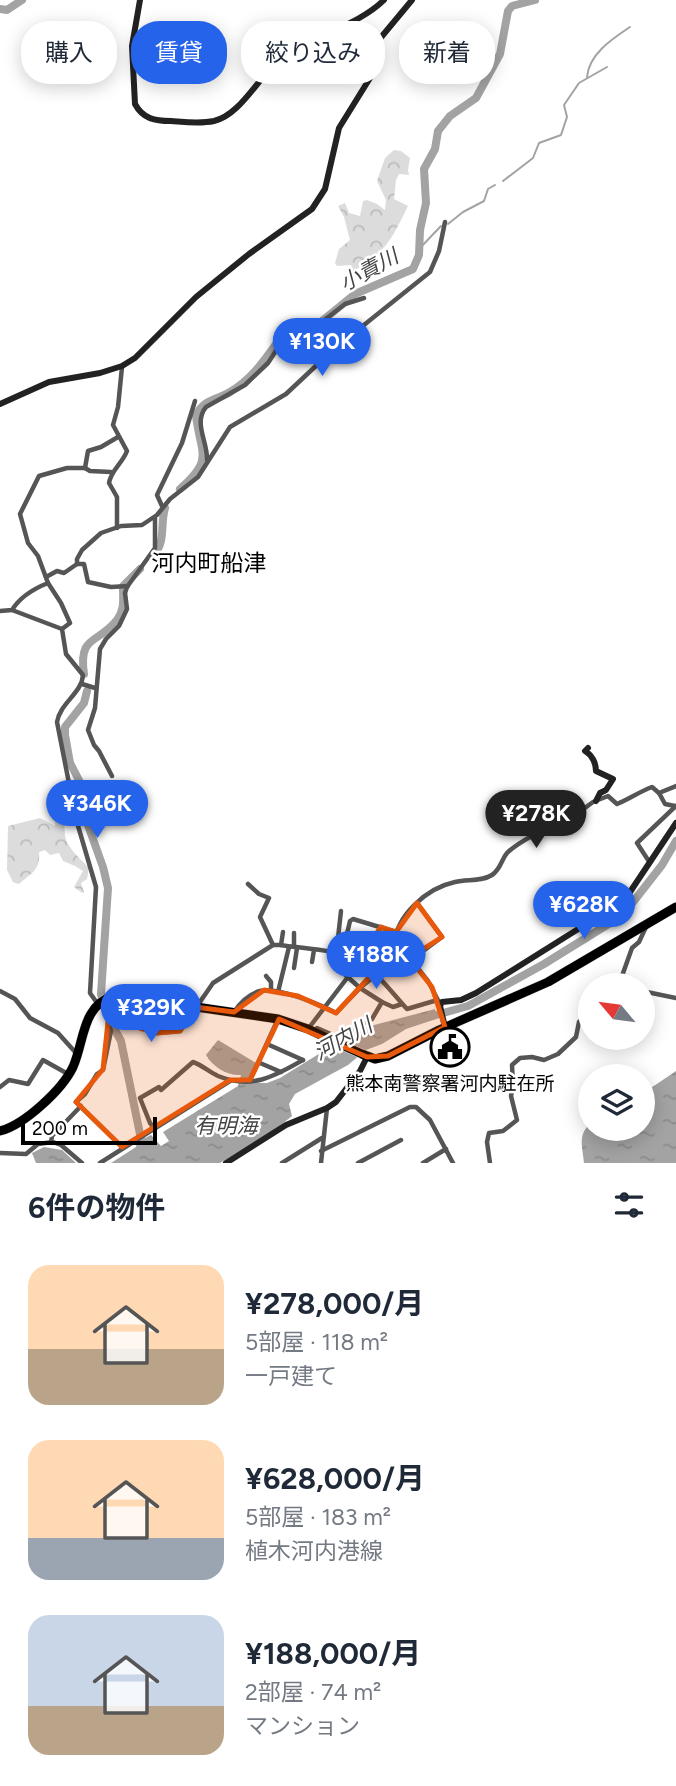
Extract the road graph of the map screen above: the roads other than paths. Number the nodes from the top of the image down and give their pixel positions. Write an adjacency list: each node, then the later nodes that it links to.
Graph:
1 (140, 0): 2 (street)
2 (384, 0)
3 (412, 0): 6 (street)
4 (445, 222): 11 (street)
5 (364, 298): 9 (street)
6 (122, 366): 8 (street); 10 (street)
7 (195, 401): 9 (street)
8 (0, 404)
9 (196, 419): 11 (street); 14 (street)
10 (118, 437): 12 (street); 13 (street)
11 (206, 464): 14 (street)
12 (85, 468): 13 (street); 18 (street)
13 (112, 472): 16 (street)
14 (162, 506): 15 (street)
15 (155, 517): 16 (street); 20 (street)
16 (117, 528): 17 (street)
17 (77, 564): 18 (street); 20 (street)
18 (46, 577): 19 (street)
19 (48, 583): 21 (street); 23 (street)
20 (126, 585): 25 (street)
21 (12, 610): 22 (street); 23 (street)
22 (0, 611)
23 (62, 629): 24 (street)
24 (82, 684): 25 (street); 66 (street)
25 (95, 688): 27 (street)
26 (588, 748): 30 (street)
27 (111, 775)
28 (676, 786): 29 (street)
29 (659, 793): 30 (street); 31 (street)
30 (596, 801): 35 (street)
31 (676, 806): 33 (street)
32 (676, 823): 33 (street)
33 (651, 864): 69 (street)
34 (248, 884): 44 (street)
35 (417, 903): 41 (street); 51 (street)
36 (676, 907): 38 (highway)
37 (341, 911): 43 (street)
38 (647, 924): 55 (street); 74 (highway)
39 (381, 927): 41 (street); 43 (street); 52 (street)
40 (283, 932): 45 (street)
41 (396, 932): 48 (street)
42 (294, 933): 46 (street)
43 (346, 943): 49 (street); 50 (street)
44 (273, 945): 45 (street); 70 (street)
45 (281, 946): 46 (street)
46 (293, 947): 47 (street); 54 (street); 62 (street)
47 (314, 950): 49 (street); 53 (street)
48 (402, 953): 51 (street); 56 (street)
49 (343, 955): 50 (street); 58 (street)
50 (351, 958): 52 (street)
51 (411, 960): 69 (street)
52 (358, 961): 56 (street); 58 (street)
53 (312, 962)
54 (294, 968)
55 (622, 973)
56 (376, 975): 59 (street); 68 (street)
57 (266, 976): 61 (street)
58 (348, 978): 59 (street); 71 (street)
59 (359, 988): 67 (street); 71 (street)
60 (0, 991): 81 (street)
61 (271, 991): 62 (street); 72 (street)
62 (278, 992): 71 (street)
63 (655, 994): 64 (street)
64 (676, 998)
65 (145, 999): 66 (highway); 70 (highway); 75 (street)
66 (101, 1001): 81 (highway)
67 (382, 1002): 68 (street); 78 (street)
68 (402, 1004): 69 (street)
69 (438, 1004): 74 (street)
70 (195, 1007): 72 (highway); 75 (street)
71 (325, 1007): 77 (street)
72 (234, 1012): 73 (highway)
73 (278, 1019): 77 (highway); 79 (street)
74 (445, 1025): 82 (highway)
75 (148, 1027): 89 (street)
76 (578, 1028): 110 (street)
77 (310, 1030): 78 (highway)
78 (337, 1040): 80 (street); 82 (highway, bridge)
79 (267, 1044): 83 (street); 84 (street)
80 (320, 1050)
81 (77, 1053): 85 (highway)
82 (365, 1056): 90 (street)
83 (260, 1063): 84 (street); 87 (street)
84 (282, 1072): 87 (street)
85 (69, 1074): 88 (street); 92 (highway)
86 (233, 1080): 87 (street); 91 (street); 91 (street)
87 (250, 1080)
88 (0, 1087)
89 (81, 1106): 95 (street); 96 (street)
90 (327, 1108): 93 (street); 104 (street)
91 (154, 1128): 96 (street)
92 (0, 1131)
93 (323, 1138): 98 (street); 105 (street)
94 (401, 1140): 107 (street)
95 (51, 1142): 100 (street); 102 (street)
96 (122, 1147): 103 (street)
97 (446, 1150): 98 (street); 108 (street); 109 (street)
98 (321, 1151): 106 (street)
99 (0, 1153): 100 (street)
100 (26, 1154): 101 (street)
101 (28, 1163)
102 (82, 1163)
103 (100, 1163)
104 (226, 1163)
105 (282, 1163)
106 (321, 1163)
107 (358, 1163)
108 (423, 1163)
109 (453, 1163)
110 (490, 1163)

